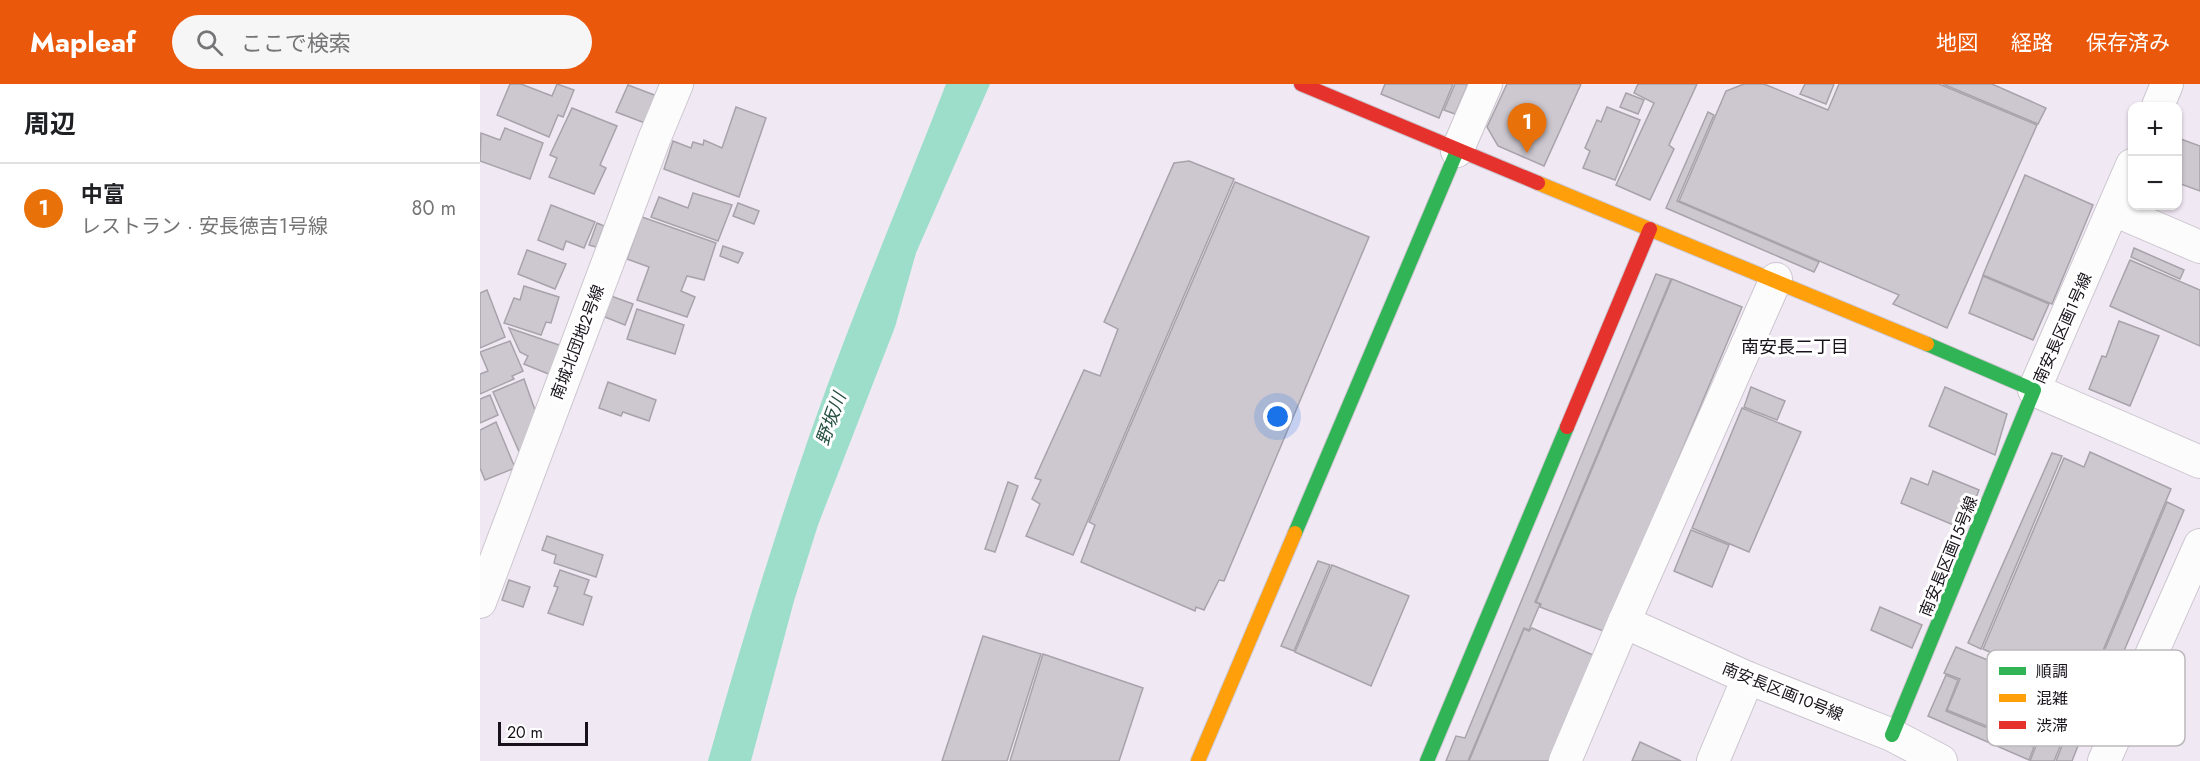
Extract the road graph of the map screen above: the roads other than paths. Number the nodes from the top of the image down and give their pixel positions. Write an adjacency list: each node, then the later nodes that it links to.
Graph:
1 (677, 84): 15 (street, 南城北団地2号線)
2 (1301, 84): 6 (street)
3 (1486, 84): 6 (street)
4 (2167, 84): 5 (street)
5 (2160, 102)
6 (1456, 151): 9 (street); 22 (street)
7 (2128, 177): 8 (street, 南安長区画1号線)
8 (2114, 210): 10 (street); 12 (street, 南安長区画1号線)
9 (1650, 229): 11 (street); 23 (street)
10 (2200, 247)
11 (1776, 279): 12 (street); 17 (street)
12 (2034, 390): 13 (street, 南安長区画1号線); 20 (street, 南安長区画15号線)
13 (2200, 462)
14 (2200, 545): 18 (street)
15 (485, 557): 16 (street, 南城北団地2号線)
16 (480, 602)
17 (1624, 622): 19 (street, 南安長区画10号線); 24 (street)
18 (2153, 650)
19 (1748, 678): 20 (street, 南安長区画10号線); 25 (street)
20 (1892, 735): 26 (street, 南安長区画10号線)
21 (2111, 746): 27 (street)
22 (1198, 761)
23 (1427, 761)
24 (1565, 761)
25 (1713, 761)
26 (1941, 761)
27 (2104, 761)

